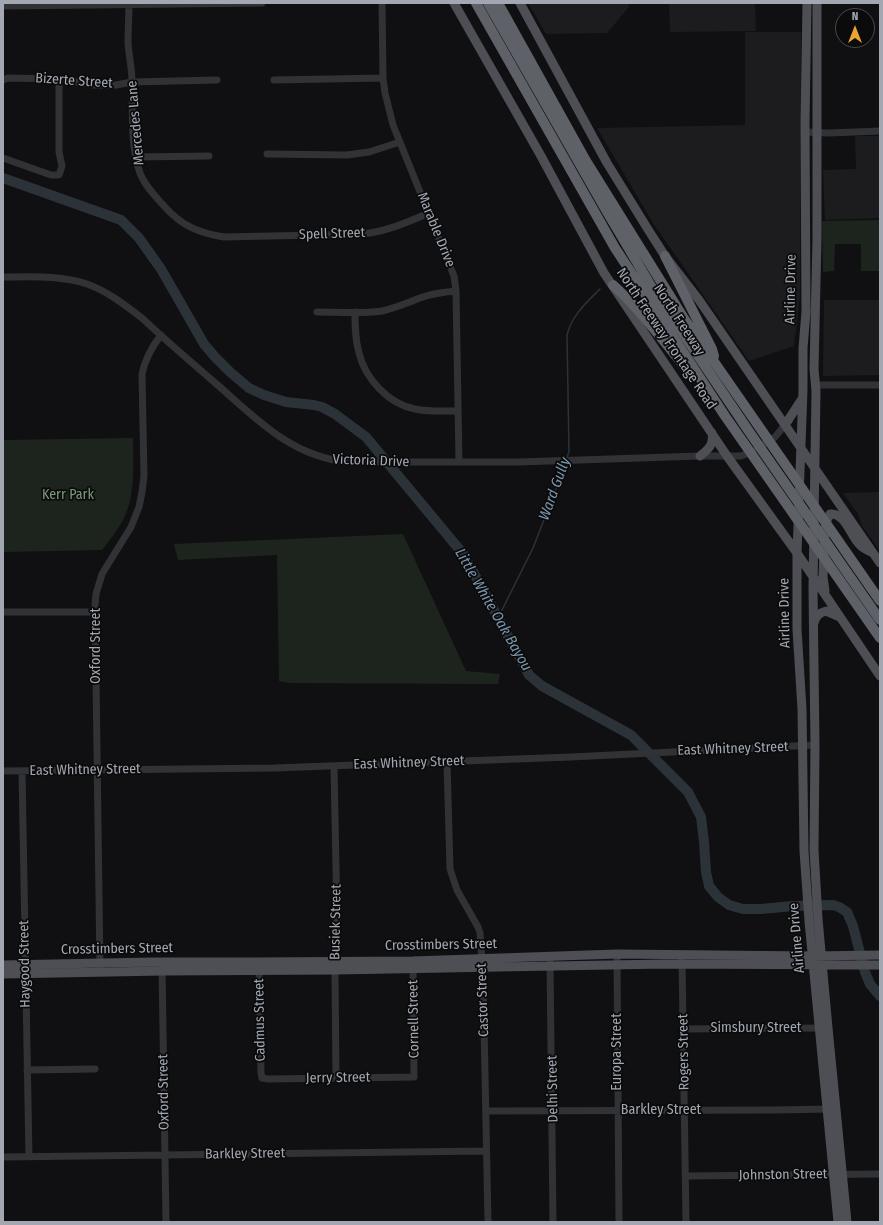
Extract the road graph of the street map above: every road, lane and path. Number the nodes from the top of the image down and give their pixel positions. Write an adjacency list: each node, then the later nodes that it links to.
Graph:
1 (248, 3): 2 (street); 12 (street)
2 (258, 3): 3 (street)
3 (262, 3)
4 (382, 3): 14 (street, Marable Drive)
5 (454, 3): 34 (main road, North Freeway Frontage Road)
6 (476, 3): 48 (highway, North Freeway)
7 (488, 3): 50 (highway, North Freeway)
8 (498, 3): 41 (highway, North Freeway)
9 (520, 3): 32 (main road)
10 (807, 3): 21 (main road, Airline Drive)
11 (817, 3): 22 (main road, Airline Drive)
12 (129, 4): 13 (street); 19 (street, Mercedes Lane)
13 (3, 6)
14 (383, 78): 18 (street); 23 (street, Marable Drive)
15 (59, 79): 16 (street, Bizerte Street); 19 (street, Bizerte Street); 27 (street)
16 (3, 80)
17 (217, 80): 19 (street, Bizerte Street)
18 (274, 80)
19 (132, 82): 26 (street, Mercedes Lane)
20 (880, 131): 22 (street)
21 (805, 132): 22 (street); 29 (main road, Airline Drive)
22 (817, 132): 30 (main road, Airline Drive)
23 (400, 142): 24 (street); 28 (street, Marable Drive)
24 (267, 154)
25 (209, 156): 26 (street)
26 (136, 157): 31 (street, Mercedes Lane)
27 (3, 158)
28 (429, 213): 31 (street, Spell Street); 35 (street, Marable Drive)
29 (805, 214): 30 (main road); 36 (main road, Airline Drive)
30 (816, 214): 36 (main road, Airline Drive)
31 (229, 237)
32 (665, 256): 41 (highway); 47 (main road)
33 (3, 277): 39 (street, Victoria Drive)
34 (613, 285): 48 (highway); 51 (main road, North Freeway Frontage Road)
35 (456, 291): 38 (street); 46 (street, Marable Drive)
36 (811, 300): 40 (main road, Airline Drive); 43 (main road, Airline Drive)
37 (317, 312): 38 (street)
38 (356, 312): 46 (street)
39 (161, 335): 55 (street, Victoria Drive); 64 (street, Oxford Street)
40 (803, 362): 43 (main road); 44 (main road, Airline Drive)
41 (719, 370): 50 (highway, North Freeway)
42 (880, 384): 43 (street)
43 (815, 386): 56 (main road, Airline Drive)
44 (803, 399): 45 (main road); 52 (main road, Airline Drive)
45 (797, 407): 47 (main road); 49 (main road)
46 (458, 411): 55 (street, Marable Drive)
47 (776, 412): 49 (main road)
48 (725, 416): 50 (highway, North Freeway)
49 (786, 425): 52 (main road); 54 (street, Victoria Drive)
50 (748, 430): 62 (highway, North Freeway); 66 (highway, North Freeway); 68 (highway, North Freeway)
51 (712, 433): 53 (main road); 54 (main road, North Freeway Frontage Road)
52 (800, 448): 56 (main road); 57 (main road, Airline Drive)
53 (700, 456): 54 (street, Victoria Drive); 55 (street, Victoria Drive)
54 (727, 456): 57 (main road, North Freeway Frontage Road)
55 (459, 462)
56 (815, 469): 58 (main road); 60 (main road, Airline Drive)
57 (797, 554): 60 (main road, North Freeway Frontage Road); 70 (main road, Airline Drive)
58 (874, 554): 59 (main road); 61 (main road)
59 (880, 563)
60 (813, 576): 61 (main road, North Freeway Frontage Road); 67 (main road, Airline Drive)
61 (825, 594): 65 (main road, North Freeway Frontage Road)
62 (880, 601)
63 (3, 612): 64 (street)
64 (95, 612): 77 (street, Oxford Street)
65 (841, 618): 67 (main road); 69 (main road, North Freeway Frontage Road)
66 (880, 620)
67 (814, 626): 71 (main road, Airline Drive)
68 (880, 638)
69 (880, 676)
70 (802, 693): 71 (main road); 73 (main road, Airline Drive)
71 (814, 694): 72 (main road, Airline Drive)
72 (815, 745): 73 (street, East Whitney Street); 79 (main road, Airline Drive)
73 (803, 746): 74 (street, East Whitney Street); 80 (main road, Airline Drive)
74 (447, 762): 75 (street, East Whitney Street); 88 (street, Castor Street)
75 (334, 766): 77 (street, East Whitney Street); 91 (street, Busiek Street)
76 (22, 770): 77 (street, East Whitney Street); 78 (street, East Whitney Street); 98 (street, Haygood Street)
77 (97, 770): 96 (street, Oxford Street)
78 (3, 771)
79 (814, 850): 80 (main road); 84 (main road, Airline Drive)
80 (804, 851): 87 (main road, Airline Drive)
81 (617, 954): 85 (main road, Crosstimbers Street); 86 (main road, Crosstimbers Street); 93 (street, Europa Street)
82 (734, 955): 85 (main road, Crosstimbers Street); 87 (main road, Crosstimbers Street); 89 (main road)
83 (878, 955): 84 (main road, Crosstimbers Street)
84 (822, 956): 87 (main road, Crosstimbers Street)
85 (682, 960): 89 (main road, Crosstimbers Street); 93 (main road, Crosstimbers Street); 101 (street, Rogers Street)
86 (550, 961): 88 (main road, Crosstimbers Street); 93 (main road, Crosstimbers Street); 111 (street, Delhi Street)
87 (816, 962): 89 (main road, Crosstimbers Street); 94 (main road, Crosstimbers Street); 100 (main road, Airline Drive)
88 (482, 963): 92 (main road, Crosstimbers Street); 110 (street, Castor Street)
89 (734, 964)
90 (3, 965): 98 (main road, Crosstimbers Street)
91 (335, 965): 92 (main road, Crosstimbers Street); 97 (main road, Crosstimbers Street); 106 (street, Busiek Street)
92 (413, 965): 104 (street, Cornell Street)
93 (617, 965): 108 (street, Europa Street)
94 (879, 965)
95 (162, 966): 96 (main road, Crosstimbers Street); 97 (main road, Crosstimbers Street); 113 (street, Oxford Street)
96 (100, 967): 98 (main road, Crosstimbers Street)
97 (259, 967): 105 (street, Cadmus Street)
98 (25, 969): 99 (main road, Crosstimbers Street); 103 (street, Haygood Street)
99 (3, 974)
100 (824, 1028): 101 (street, Simsbury Street); 107 (main road, Airline Drive)
101 (684, 1029): 109 (street, Rogers Street)
102 (95, 1069): 103 (street)
103 (27, 1070): 114 (street, Haygood Street)
104 (414, 1077): 106 (street, Jerry Street)
105 (262, 1078): 106 (street, Jerry Street)
106 (336, 1078)
107 (832, 1109): 109 (street, Barkley Street); 117 (main road, Airline Drive)
108 (617, 1110): 109 (street, Barkley Street); 111 (street, Barkley Street); 122 (street, Europa Street)
109 (685, 1110): 118 (street, Rogers Street)
110 (486, 1111): 111 (street, Barkley Street); 112 (street, Castor Street)
111 (553, 1111): 121 (street, Delhi Street)
112 (486, 1151): 113 (street, Barkley Street); 120 (street, Castor Street)
113 (165, 1155): 114 (street, Barkley Street); 119 (street, Oxford Street)
114 (29, 1157): 115 (street, Barkley Street)
115 (3, 1158)
116 (880, 1174): 117 (street, Johnston Street)
117 (838, 1175): 118 (street, Johnston Street); 124 (main road, Airline Drive); 125 (main road, Airline Drive)
118 (686, 1176): 123 (street, Rogers Street)
119 (166, 1222)
120 (488, 1222)
121 (553, 1222)
122 (619, 1222)
123 (686, 1222)
124 (838, 1222)
125 (847, 1222)

